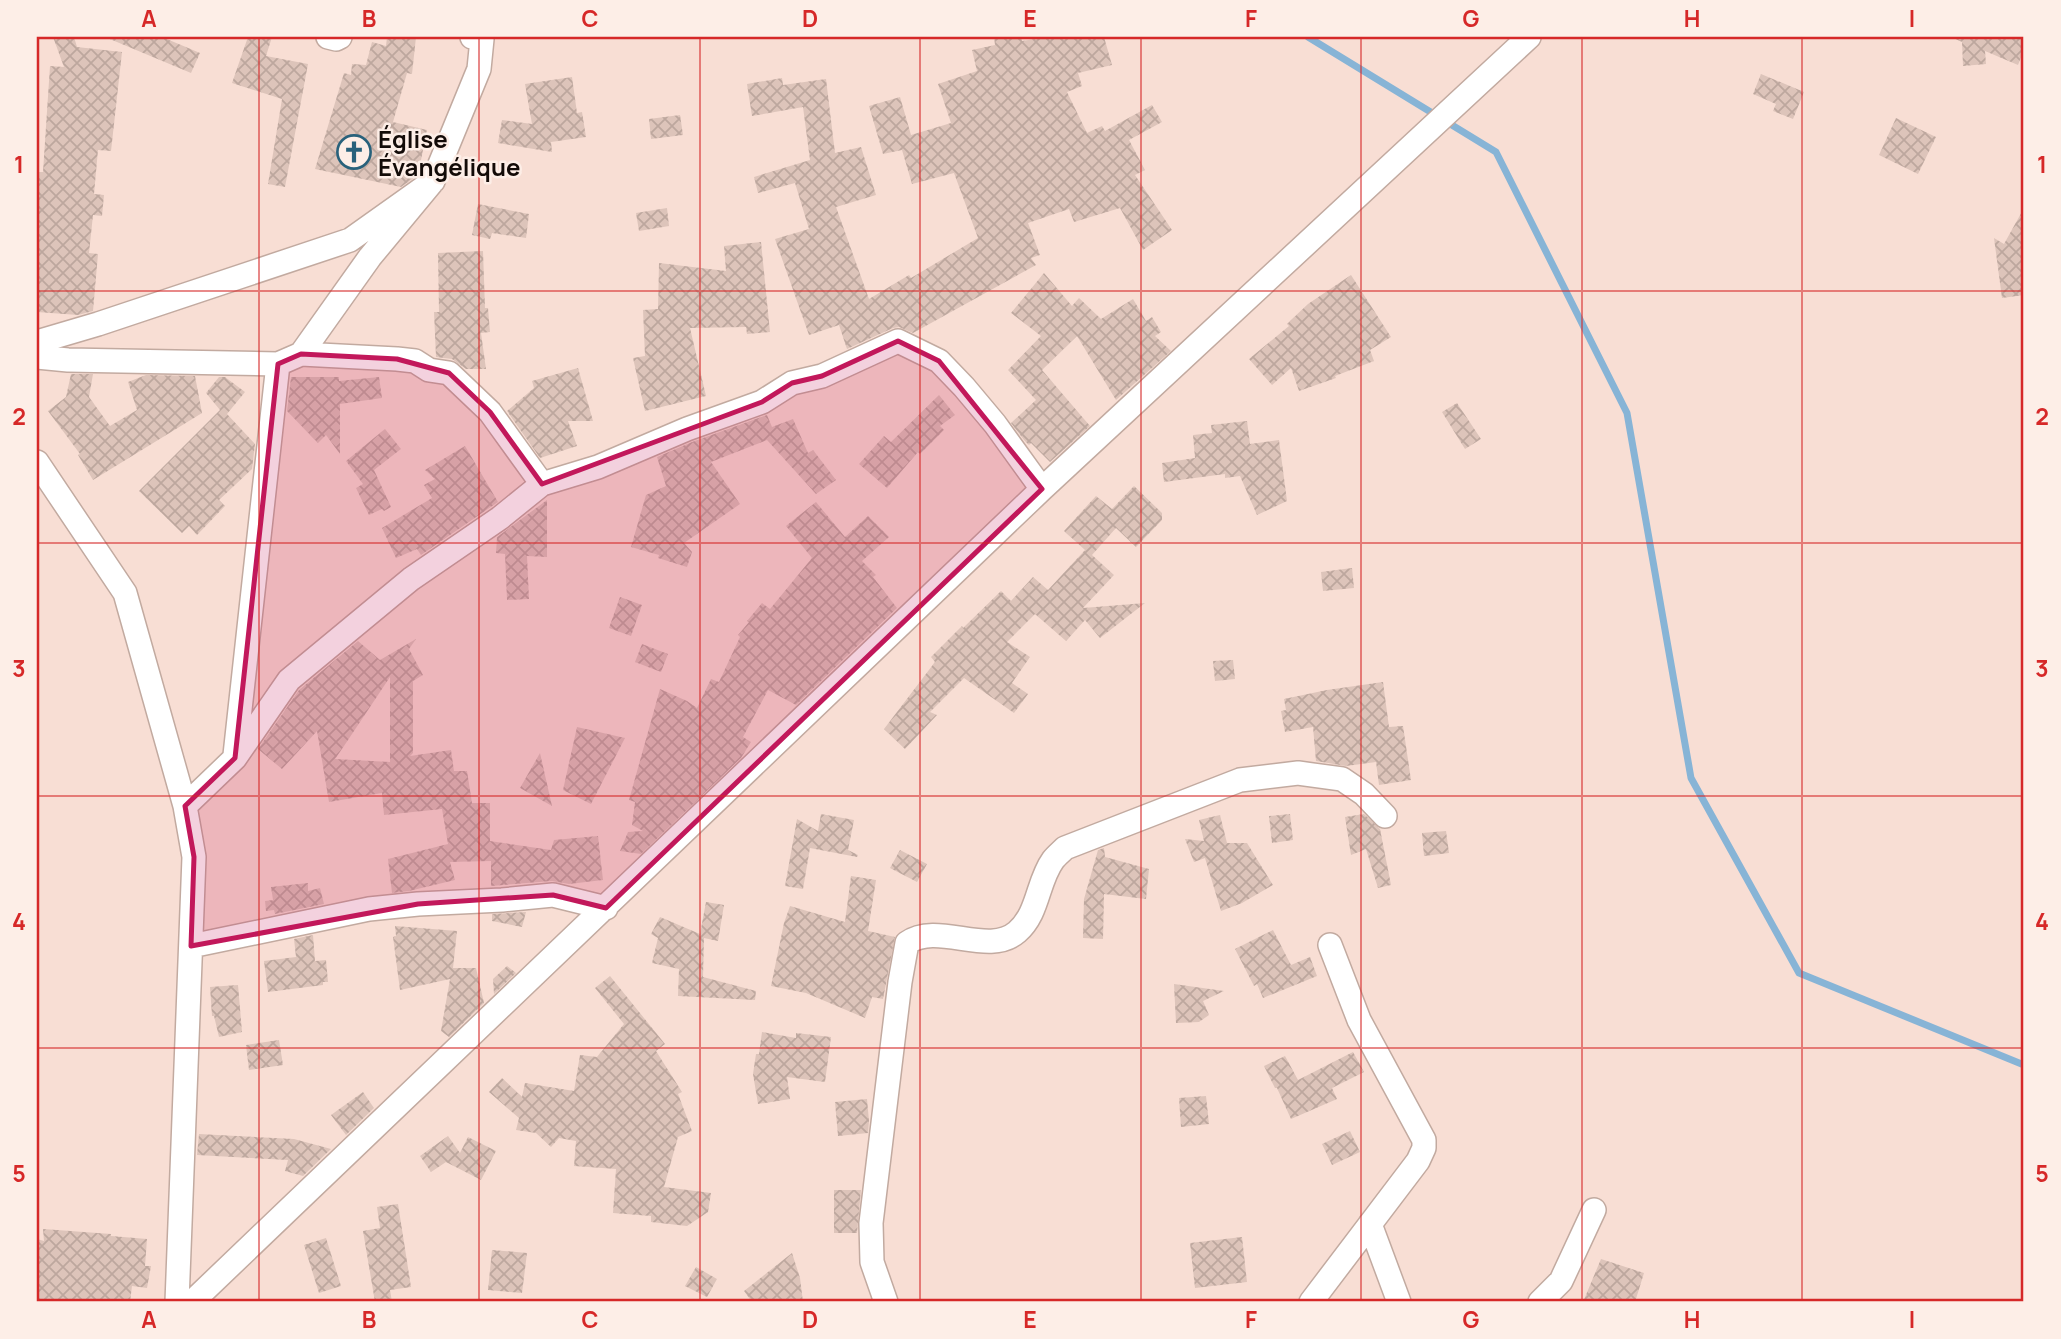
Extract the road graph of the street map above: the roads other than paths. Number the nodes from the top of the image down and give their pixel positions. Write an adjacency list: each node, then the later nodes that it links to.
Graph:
1 (328, 37): 2 (street)
2 (340, 37)
3 (472, 37): 5 (street)
4 (1529, 37): 12 (street)
5 (433, 181): 6 (street); 7 (street)
6 (37, 342)
7 (301, 354): 9 (street); 11 (street)
8 (37, 357): 9 (street)
9 (278, 364): 13 (street)
10 (37, 462): 14 (street)
11 (542, 484): 12 (street); 13 (street)
12 (1042, 489): 16 (street)
13 (235, 758): 14 (street)
14 (185, 806): 18 (street)
15 (1385, 816): 23 (street)
16 (606, 908): 18 (street); 22 (street)
17 (1330, 945): 20 (street)
18 (191, 946): 21 (street)
19 (1594, 1210): 26 (street)
20 (1370, 1224): 24 (street); 25 (street)
21 (177, 1302)
22 (192, 1302)
23 (886, 1302)
24 (1311, 1302)
25 (1399, 1302)
26 (1540, 1302)

